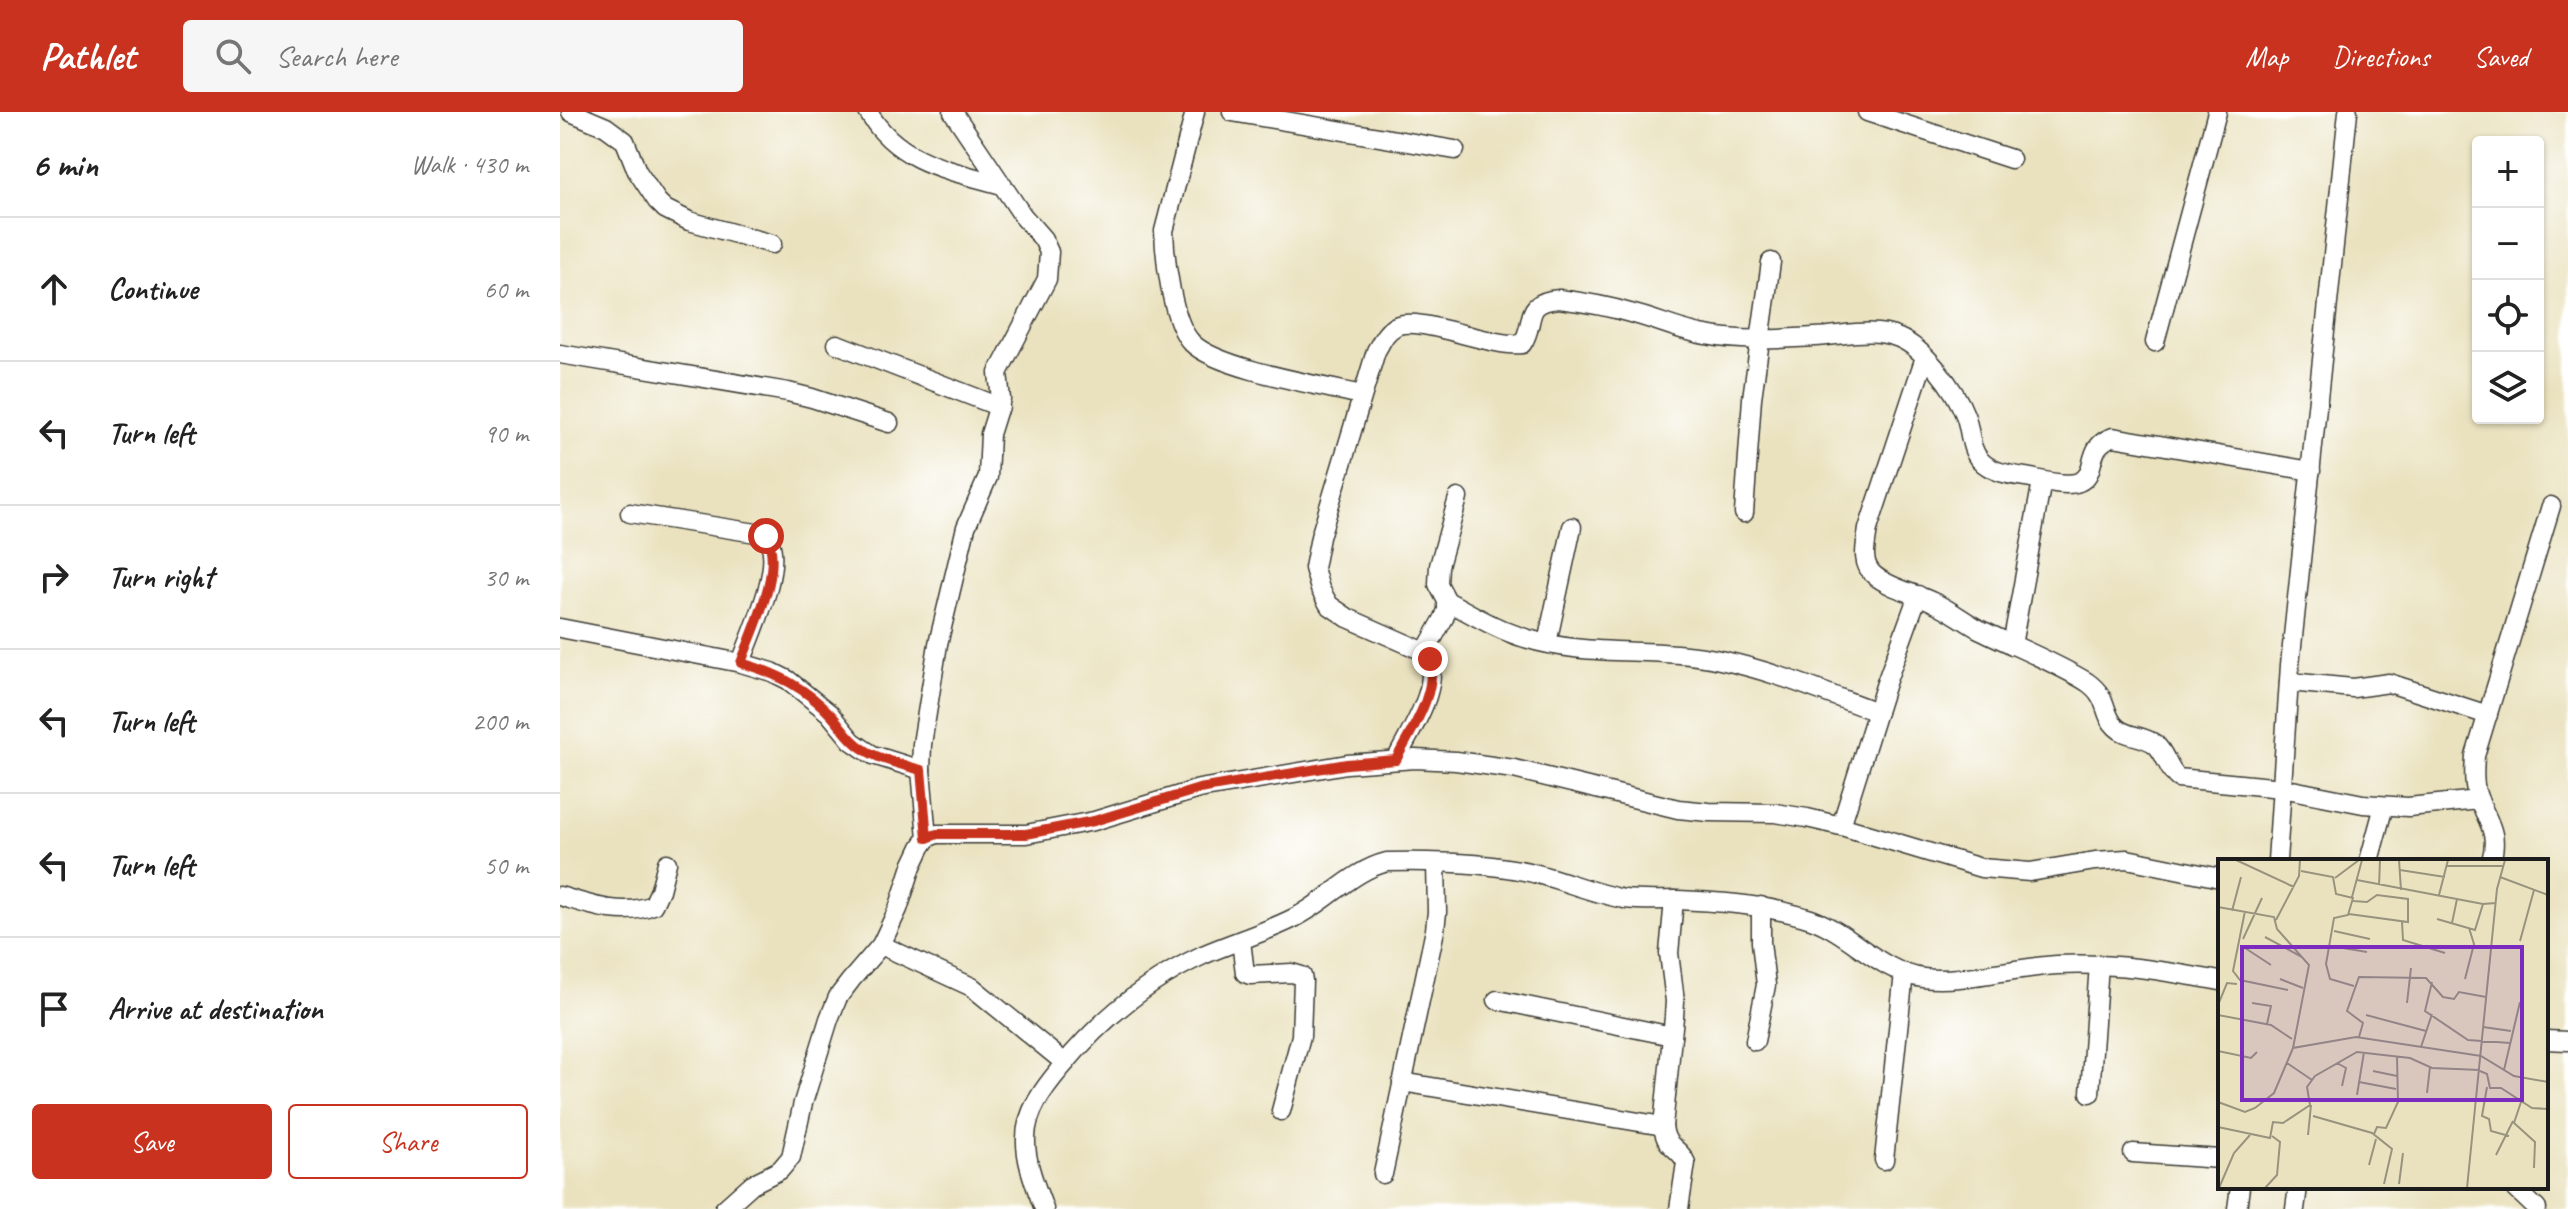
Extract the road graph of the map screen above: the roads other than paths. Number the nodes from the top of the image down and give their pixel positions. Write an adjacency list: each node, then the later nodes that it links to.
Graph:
1 (571, 112): 12 (street)
2 (868, 112): 11 (street)
3 (953, 112): 11 (street)
4 (1195, 112): 19 (street)
5 (1232, 112): 9 (street)
6 (1867, 112): 10 (street)
7 (2217, 112): 15 (street)
8 (2348, 112): 22 (street)
9 (1455, 150)
10 (2011, 159)
11 (1002, 185): 20 (street)
12 (772, 244)
13 (1771, 262): 14 (street)
14 (1760, 339): 18 (street); 19 (street); 27 (street)
15 (2155, 342)
16 (837, 344): 20 (street)
17 (560, 354): 21 (street)
18 (1925, 357): 23 (street); 29 (street)
19 (1362, 395): 34 (street)
20 (1000, 407): 40 (street)
21 (889, 423)
22 (2311, 471): 23 (street); 36 (street)
23 (2042, 481): 33 (street)
24 (1458, 498): 30 (street)
25 (2551, 506): 38 (street)
26 (630, 513): 35 (street)
27 (1744, 513)
28 (1572, 527): 32 (street)
29 (1918, 595): 33 (street); 37 (street)
30 (1447, 601): 32 (street); 34 (street)
31 (560, 628): 35 (street)
32 (1547, 643): 37 (street)
33 (2012, 645): 41 (street)
34 (1425, 652): 39 (street)
35 (741, 663): 40 (street)
36 (2289, 682): 38 (street); 41 (street)
37 (1877, 712): 44 (street)
38 (2488, 715): 42 (street)
39 (1396, 760): 44 (street); 45 (street)
40 (921, 770): 45 (street)
41 (2282, 788): 43 (street); 46 (street)
42 (2479, 800): 43 (street); 48 (street)
43 (2384, 806): 47 (street)
44 (1841, 826): 51 (street)
45 (927, 838): 56 (street)
46 (2277, 859)
47 (2370, 859)
48 (2491, 859)
49 (667, 863): 52 (street)
50 (1436, 863): 53 (street); 55 (street); 66 (street)
51 (2218, 878)
52 (560, 896)
53 (1674, 900): 54 (street); 61 (street)
54 (1761, 906): 58 (street); 63 (street)
55 (1241, 941): 65 (street); 68 (street)
56 (881, 945): 65 (street); 77 (street)
57 (2099, 964): 58 (street); 59 (street); 67 (street)
58 (1904, 973): 72 (street)
59 (2218, 981)
60 (1497, 1000): 61 (street)
61 (1672, 1036): 69 (street)
62 (2548, 1040): 64 (street)
63 (1755, 1041)
64 (2568, 1041)
65 (1065, 1063): 78 (street)
66 (1402, 1082): 69 (street); 73 (street)
67 (2090, 1093)
68 (1281, 1111)
69 (1663, 1126): 79 (street)
70 (2133, 1153): 71 (street)
71 (2218, 1159)
72 (1884, 1160)
73 (1383, 1174)
74 (2240, 1189): 80 (street)
75 (2298, 1189): 81 (street)
76 (2516, 1189): 82 (street)
77 (724, 1209)
78 (1044, 1209)
79 (1679, 1209)
80 (2237, 1209)
81 (2295, 1209)
82 (2537, 1209)

